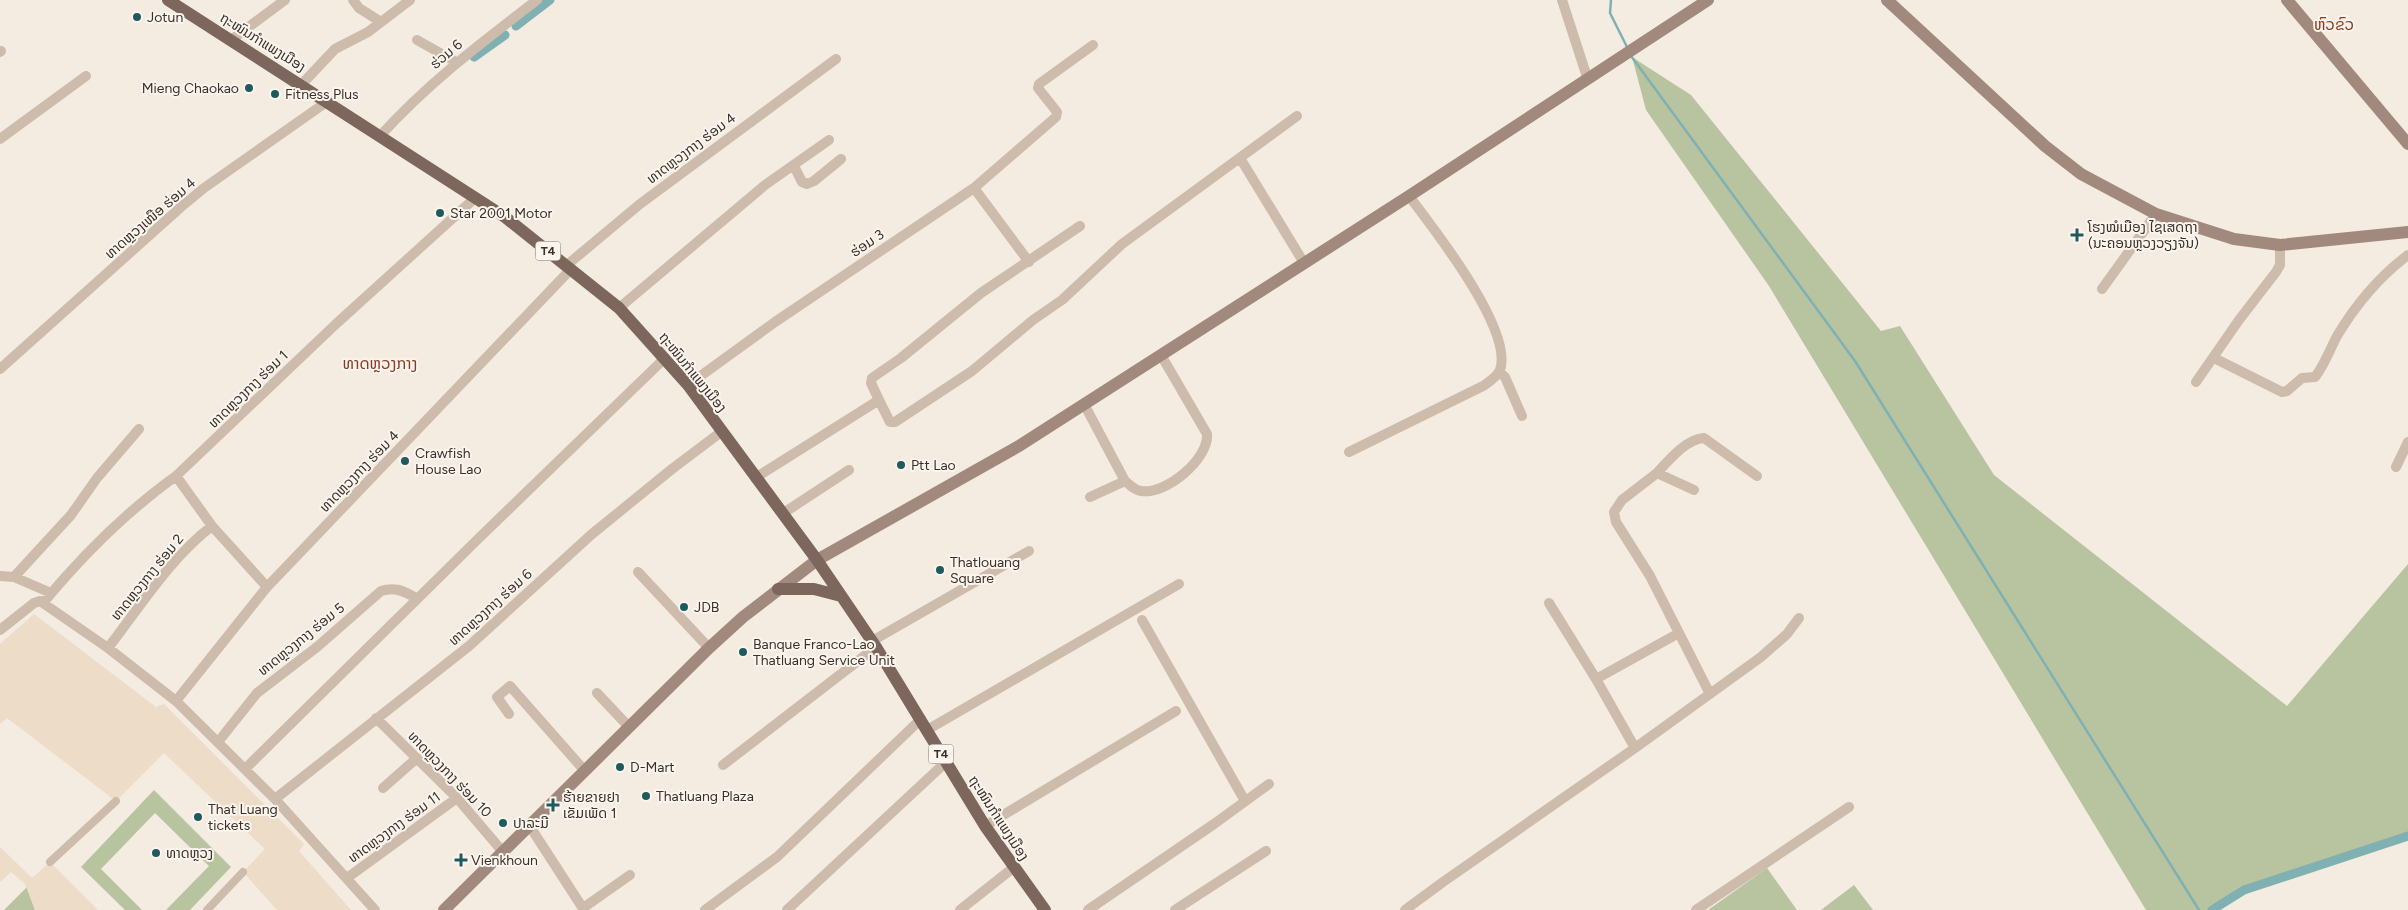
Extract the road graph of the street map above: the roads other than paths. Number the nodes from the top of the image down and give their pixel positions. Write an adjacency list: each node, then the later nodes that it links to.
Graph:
1 (168, 0): 11 (main road, ຖະໜົນກຳແພງເມືອງ / T4)
2 (285, 0): 11 (street)
3 (353, 0): 10 (street)
4 (410, 0): 10 (street)
5 (537, 0): 15 (street, ຮ່ວມ 6)
6 (1562, 0): 17 (street)
7 (1708, 0): 17 (main road)
8 (1887, 0): 31 (main road)
9 (2287, 0): 24 (main road)
10 (381, 22): 18 (street)
11 (231, 40): 18 (main road, ຖະໜົນກຳແພງເມືອງ / T4)
12 (417, 40): 15 (street)
13 (1093, 44): 28 (street, ຮ່ອມ 3)
14 (836, 59): 38 (street, ທາດຫຼວງກາງ ຮ່ອມ 4)
15 (456, 62): 21 (street, ຮ່ວມ 6)
16 (86, 76): 22 (street)
17 (1587, 78): 29 (main road)
18 (302, 84): 19 (main road, ຖະໜົນກຳແພງເມືອງ / T4)
19 (328, 101): 21 (main road, ຖະໜົນກຳແພງເມືອງ / T4); 44 (street, ທາດຫຼວງເໜືອ ຮ່ອມ 4)
20 (1296, 116): 25 (street)
21 (380, 136): 30 (main road, ຖະໜົນກຳແພງເມືອງ / T4)
22 (0, 139)
23 (829, 140): 27 (street)
24 (2408, 144)
25 (1240, 158): 37 (street); 48 (street)
26 (841, 159): 27 (street)
27 (794, 166): 40 (street)
28 (974, 188): 36 (street); 47 (street, ຮ່ອມ 3)
29 (1409, 196): 37 (main road); 45 (street)
30 (475, 198): 38 (main road, ຖະໜົນກຳແພງເມືອງ / T4); 58 (street, ທາດຫຼວງກາງ ຮ່ອມ 1)
31 (2156, 214): 34 (main road); 39 (street)
32 (1080, 226): 36 (street)
33 (2408, 232): 34 (main road)
34 (2280, 245): 43 (street)
35 (2408, 255): 43 (street)
36 (1029, 262): 48 (street)
37 (1304, 263): 41 (main road)
38 (569, 267): 40 (main road, ຖະໜົນກຳແພງເມືອງ / T4); 72 (street, ທາດຫຼວງກາງ ຮ່ອມ 4)
39 (2102, 288)
40 (618, 308): 42 (main road, ຖະໜົນກຳແພງເມືອງ / T4)
41 (1161, 355): 49 (main road); 61 (street)
42 (665, 358): 47 (main road, ຖະໜົນກຳແພງເມືອງ / T4); 76 (street)
43 (2214, 358): 46 (street)
44 (0, 369)
45 (1499, 372): 50 (street); 54 (street)
46 (2196, 382)
47 (688, 385): 52 (main road, ຖະໜົນກຳແພງເມືອງ / T4)
48 (879, 400): 60 (street)
49 (1084, 404): 61 (street); 67 (main road)
50 (1522, 416)
51 (139, 429): 70 (street)
52 (721, 432): 60 (main road, ຖະໜົນກຳແພງເມືອງ / T4); 92 (street, ທາດຫຼວງກາງ ຮ່ອມ 6)
53 (2408, 442): 55 (street)
54 (1349, 452)
55 (2396, 467)
56 (850, 470): 64 (street)
57 (1657, 473): 59 (street); 62 (street); 82 (street)
58 (176, 476): 65 (street); 74 (street, ທາດຫຼວງກາງ ຮ່ອມ 1)
59 (1757, 476)
60 (755, 478): 64 (main road, ຖະໜົນກຳແພງເມືອງ / T4)
61 (1125, 481): 63 (street)
62 (1694, 490)
63 (1090, 497)
64 (782, 514): 67 (main road, ຖະໜົນກຳແພງເມືອງ / T4)
65 (212, 526): 72 (street); 84 (street, ທາດຫຼວງກາງ ຮ່ອມ 2)
66 (1029, 551): 83 (street)
67 (817, 560): 73 (main road); 75 (main road, ຖະໜົນກຳແພງເມືອງ / T4)
68 (638, 572): 85 (street)
69 (0, 576): 70 (street)
70 (14, 577): 74 (street)
71 (1178, 584): 93 (street)
72 (267, 586): 89 (street, ທາດຫຼວງກາງ ຮ່ອມ 4)
73 (778, 589): 75 (main road); 85 (main road)
74 (51, 594): 77 (street, ທາດຫຼວງກາງ ຮ່ອມ 1)
75 (841, 596): 83 (main road, ຖະໜົນກຳແພງເມືອງ / T4)
76 (417, 598): 95 (street, ທາດຫຼວງກາງ ຮ່ອມ 5); 100 (street)
77 (43, 603): 81 (street); 84 (street)
78 (1549, 603): 86 (street)
79 (1799, 618): 88 (street)
80 (1142, 620): 107 (street)
81 (0, 630)
82 (1679, 633): 86 (street); 88 (street)
83 (874, 644): 93 (main road, ຖະໜົນກຳແພງເມືອງ / T4); 99 (street)
84 (108, 648): 89 (street)
85 (709, 648): 94 (main road)
86 (1596, 679): 96 (street)
87 (597, 693): 94 (street)
88 (1710, 694): 96 (street)
89 (176, 701): 95 (street)
90 (1176, 710): 110 (street)
91 (509, 714): 101 (street)
92 (376, 718): 97 (street, ທາດຫຼວງກາງ ຮ່ອມ 10); 105 (street, ທາດຫຼວງກາງ ຮ່ອມ 6)
93 (924, 725): 98 (main road, ຖະໜົນກຳແພງເມືອງ / T4); 122 (street)
94 (629, 727): 101 (main road)
95 (218, 742): 100 (street)
96 (1635, 748): 128 (street)
97 (417, 758): 103 (street); 104 (street, ທາດຫຼວງກາງ ຮ່ອມ 10)
98 (946, 762): 110 (main road, ຖະໜົນກຳແພງເມືອງ / T4); 123 (street)
99 (724, 765)
100 (245, 769): 105 (street)
101 (584, 770): 109 (main road)
102 (1269, 784): 107 (street)
103 (382, 788)
104 (457, 798): 112 (street, ທາດຫຼວງກາງ ຮ່ອມ 10); 117 (street, ທາດຫຼວງກາງ ຮ່ອມ 11)
105 (275, 799): 117 (street)
106 (116, 801): 113 (street)
107 (1245, 801): 126 (street)
108 (1849, 807): 129 (street)
109 (529, 825): 112 (main road); 118 (street)
110 (985, 826): 114 (main road, ຖະໜົນກຳແພງເມືອງ / T4)
111 (1266, 851): 127 (street)
112 (503, 852): 121 (main road)
113 (50, 862)
114 (1013, 868): 124 (street); 125 (main road, ຖະໜົນກຳແພງເມືອງ / T4)
115 (243, 872): 119 (street)
116 (630, 875): 118 (street)
117 (346, 878): 120 (street)
118 (584, 909)
119 (207, 910)
120 (375, 910)
121 (444, 910)
122 (705, 910)
123 (786, 910)
124 (960, 910)
125 (1045, 910)
126 (1088, 910)
127 (1174, 910)
128 (1405, 910)
129 (1696, 910)

